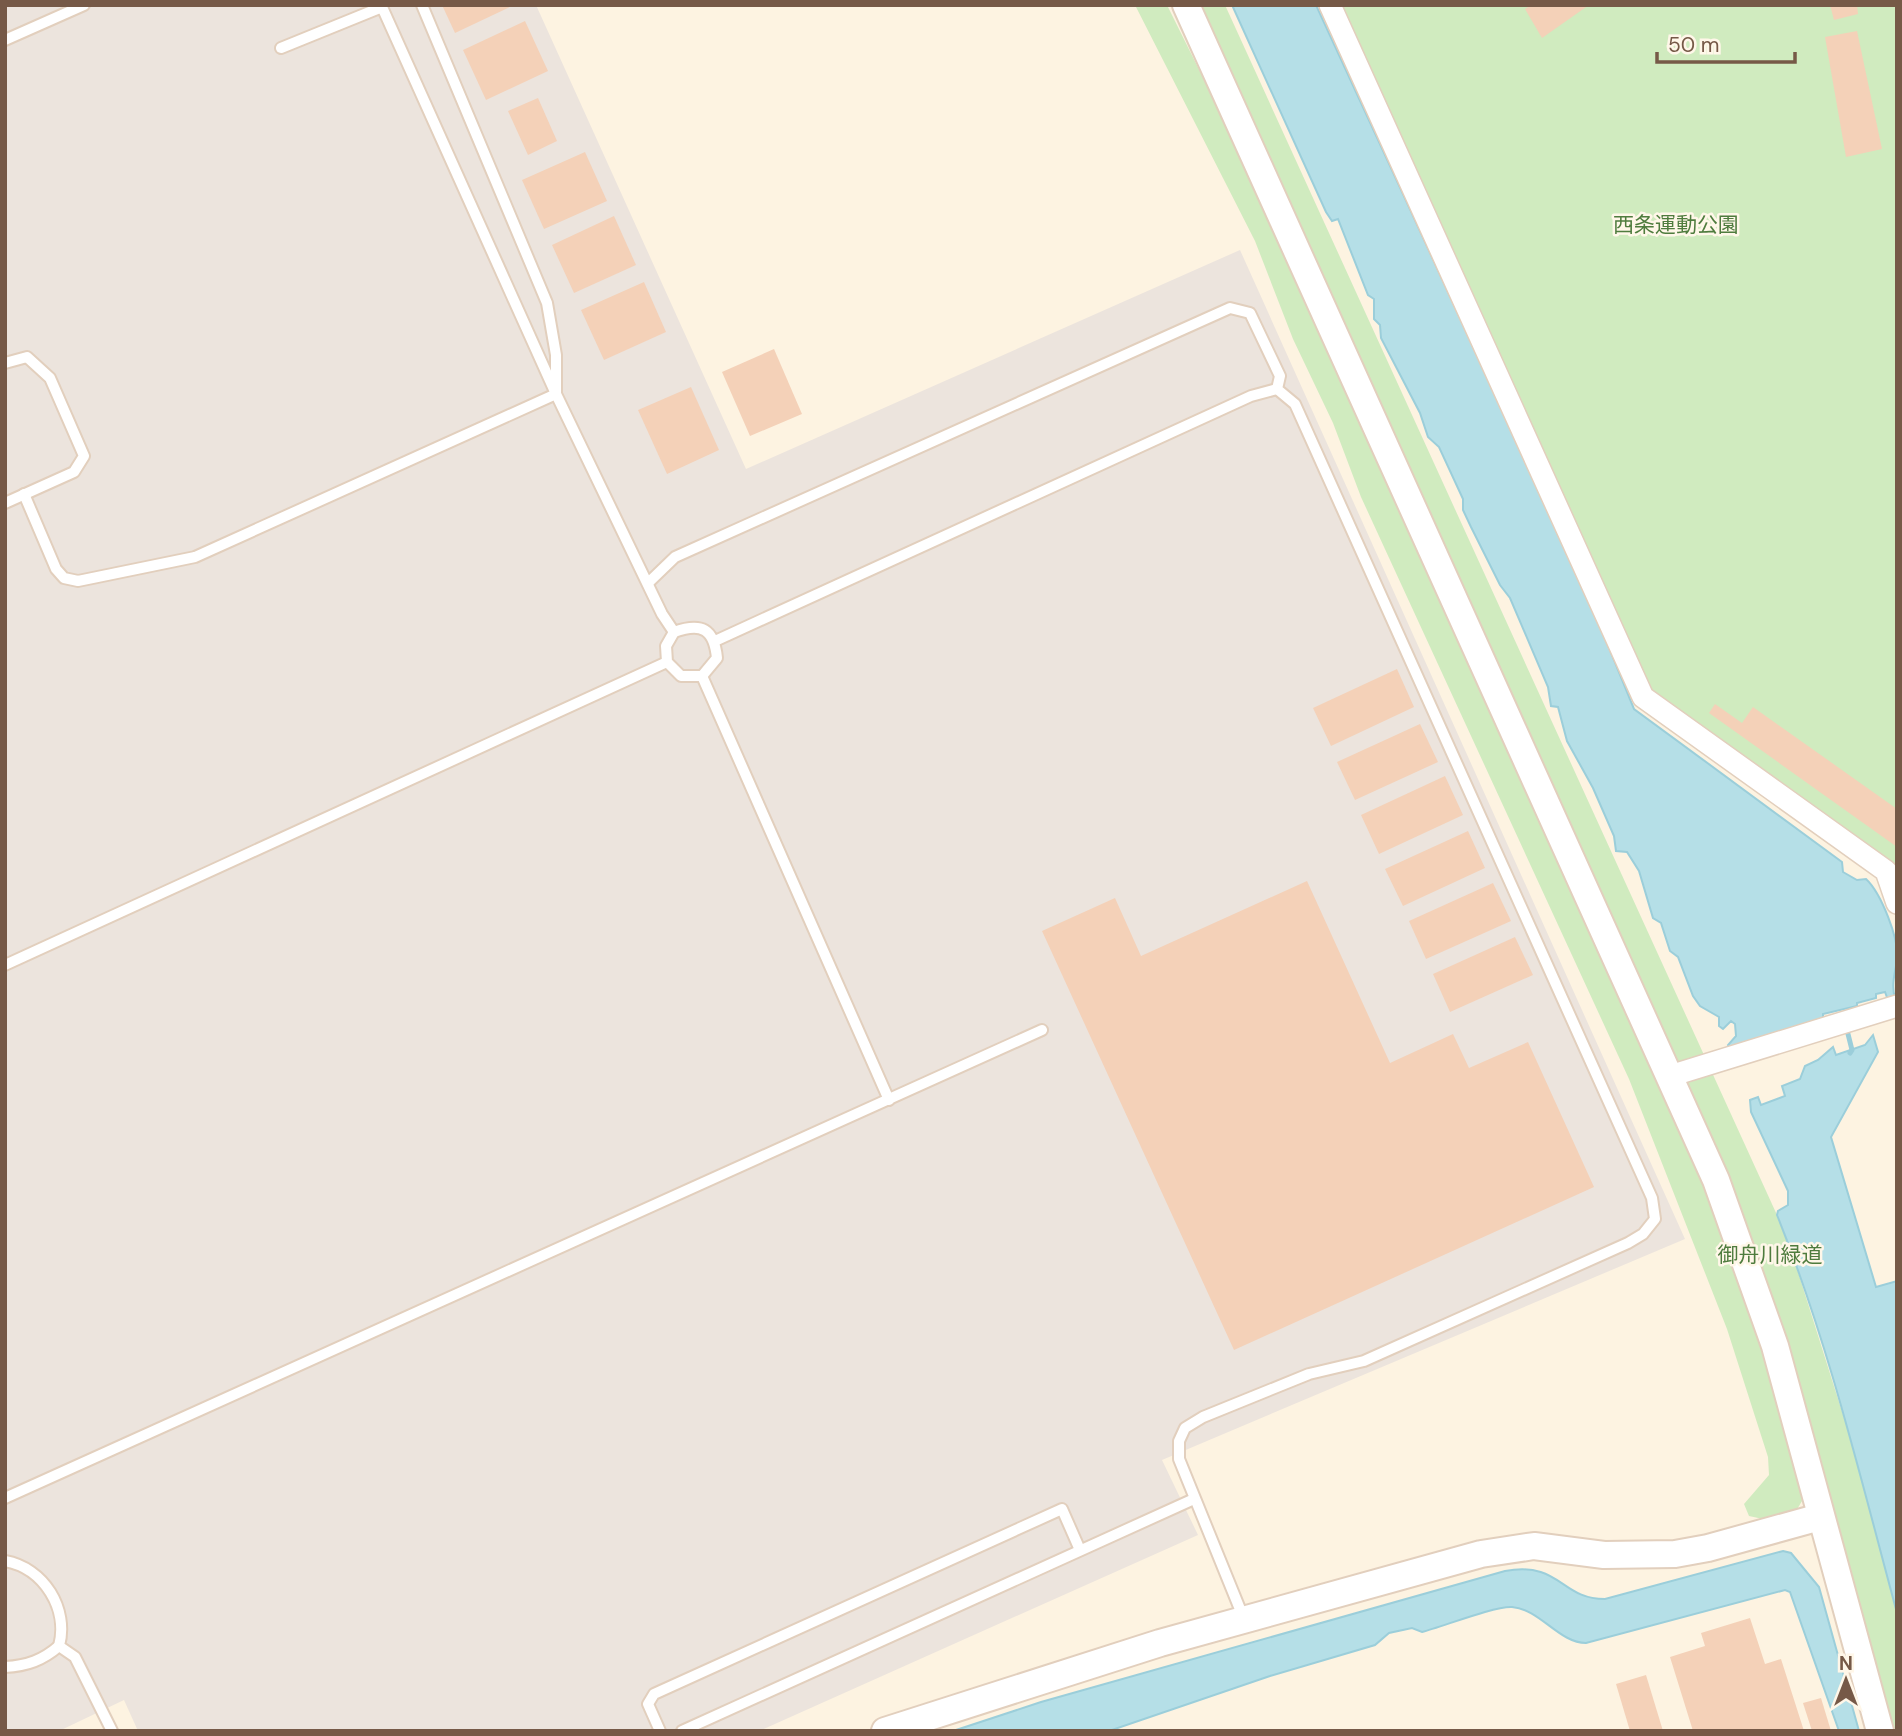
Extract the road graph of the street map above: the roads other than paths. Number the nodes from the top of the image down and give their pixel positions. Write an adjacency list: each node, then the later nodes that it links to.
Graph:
1 (84, 5): 5 (lane)
2 (422, 5): 9 (lane)
3 (1186, 5): 21 (street)
4 (1330, 5): 17 (street)
5 (5, 40)
6 (281, 48): 9 (lane)
7 (5, 363): 10 (lane)
8 (1276, 389): 12 (lane); 14 (lane); 24 (lane)
9 (556, 394): 10 (lane); 12 (lane)
10 (24, 494): 11 (lane)
11 (5, 503)
12 (648, 583): 13 (lane)
13 (674, 632): 14 (lane); 15 (lane)
14 (715, 641): 16 (lane)
15 (667, 662): 16 (lane); 18 (lane)
16 (702, 676): 22 (lane)
17 (1897, 903)
18 (5, 965)
19 (1897, 1006): 21 (street)
20 (1042, 1030): 22 (lane)
21 (1670, 1076): 25 (street)
22 (889, 1100): 23 (lane)
23 (5, 1498)
24 (1194, 1499): 26 (lane); 28 (lane)
25 (1820, 1517): 28 (street); 35 (street)
26 (1080, 1550): 32 (lane); 33 (lane)
27 (5, 1561): 29 (lane)
28 (1244, 1619): 34 (street)
29 (59, 1646): 30 (lane); 31 (lane)
30 (5, 1667)
31 (112, 1731)
32 (660, 1731)
33 (682, 1731)
34 (885, 1731)
35 (1880, 1731)

